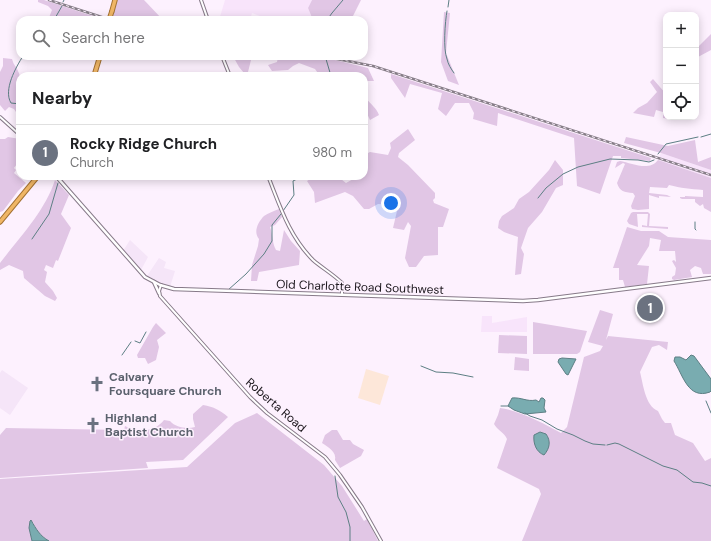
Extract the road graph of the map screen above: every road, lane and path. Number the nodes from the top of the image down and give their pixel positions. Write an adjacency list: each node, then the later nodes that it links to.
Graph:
1 (115, 0): 3 (highway, bridge)
2 (201, 0): 4 (street)
3 (110, 16)
4 (207, 16)
5 (99, 60): 7 (highway)
6 (224, 60): 8 (street)
7 (95, 72)
8 (228, 72)
9 (0, 116): 10 (street)
10 (16, 131)
11 (35, 180): 14 (highway)
12 (59, 180): 16 (main road, Old Charlotte Road Southwest)
13 (270, 180): 19 (street)
14 (0, 222)
15 (711, 278): 19 (main road, Old Charlotte Road Southwest)
16 (152, 280): 17 (main road, Old Charlotte Road Southwest); 18 (main road)
17 (161, 285): 18 (street); 19 (main road, Old Charlotte Road Southwest)
18 (159, 293): 20 (street, Roberta Road)
19 (342, 295)
20 (381, 541)

